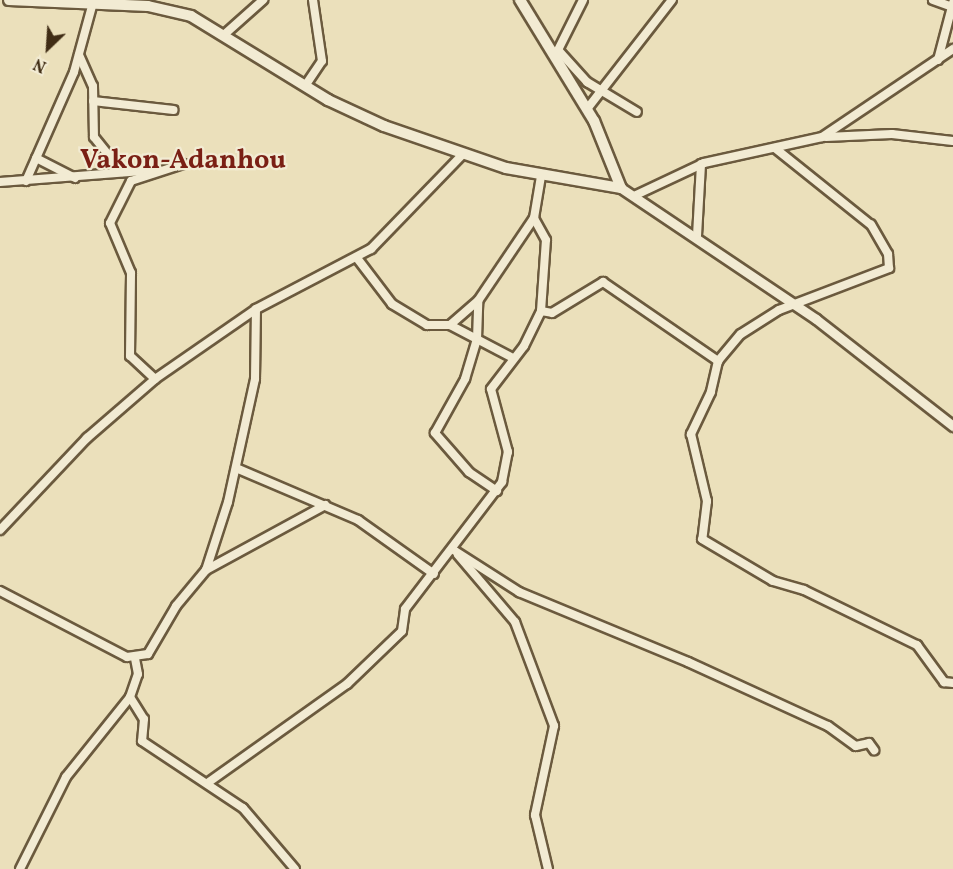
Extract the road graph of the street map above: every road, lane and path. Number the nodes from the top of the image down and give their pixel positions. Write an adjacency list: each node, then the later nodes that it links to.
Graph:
1 (9, 0): 8 (main road)
2 (263, 0): 11 (street)
3 (313, 0): 16 (street)
4 (520, 0): 13 (main road)
5 (583, 0): 13 (street)
6 (672, 0): 17 (street)
7 (933, 0): 9 (street)
8 (36, 2): 10 (main road)
9 (952, 5): 15 (street)
10 (92, 6): 11 (main road); 14 (street)
11 (226, 33): 16 (main road)
12 (953, 49): 15 (street)
13 (557, 52): 17 (street); 19 (main road)
14 (79, 55): 18 (street); 26 (street)
15 (938, 60): 22 (street)
16 (305, 86): 25 (main road)
17 (600, 91): 19 (street); 21 (street)
18 (93, 101): 20 (street); 30 (street)
19 (587, 109): 35 (main road)
20 (173, 110)
21 (637, 112)
22 (822, 137): 23 (street); 24 (street)
23 (953, 141)
24 (775, 148): 27 (street); 41 (street)
25 (462, 155): 31 (main road); 39 (street)
26 (36, 158): 32 (street); 33 (street)
27 (701, 164): 36 (street); 38 (street)
28 (183, 165): 29 (street)
29 (157, 171): 30 (street); 48 (street)
30 (122, 172): 32 (street)
31 (541, 176): 35 (main road); 37 (street)
32 (77, 179): 33 (street)
33 (26, 181): 34 (street)
34 (0, 182)
35 (621, 188): 36 (street)
36 (636, 195): 38 (street)
37 (534, 218): 40 (street); 43 (street)
38 (697, 236): 41 (street)
39 (357, 258): 42 (street); 44 (street)
40 (478, 301): 44 (street); 45 (street)
41 (793, 303): 47 (street); 49 (street)
42 (256, 309): 48 (street); 50 (street)
43 (541, 311): 46 (street); 47 (street)
44 (450, 325): 45 (street)
45 (477, 339): 46 (street); 51 (street)
46 (511, 357): 51 (street)
47 (718, 361): 59 (street)
48 (154, 379): 53 (street)
49 (953, 426)
50 (236, 468): 52 (street); 55 (street)
51 (497, 491): 54 (street)
52 (325, 505): 55 (street); 56 (street)
53 (0, 530)
54 (452, 549): 56 (street); 61 (street); 65 (street)
55 (206, 570): 58 (street)
56 (434, 574): 62 (street)
57 (0, 591): 58 (street)
58 (135, 658): 60 (street)
59 (953, 683)
60 (130, 697): 62 (street); 63 (street)
61 (874, 750)
62 (209, 782): 64 (street)
63 (20, 869)
64 (295, 869)
65 (548, 869)

